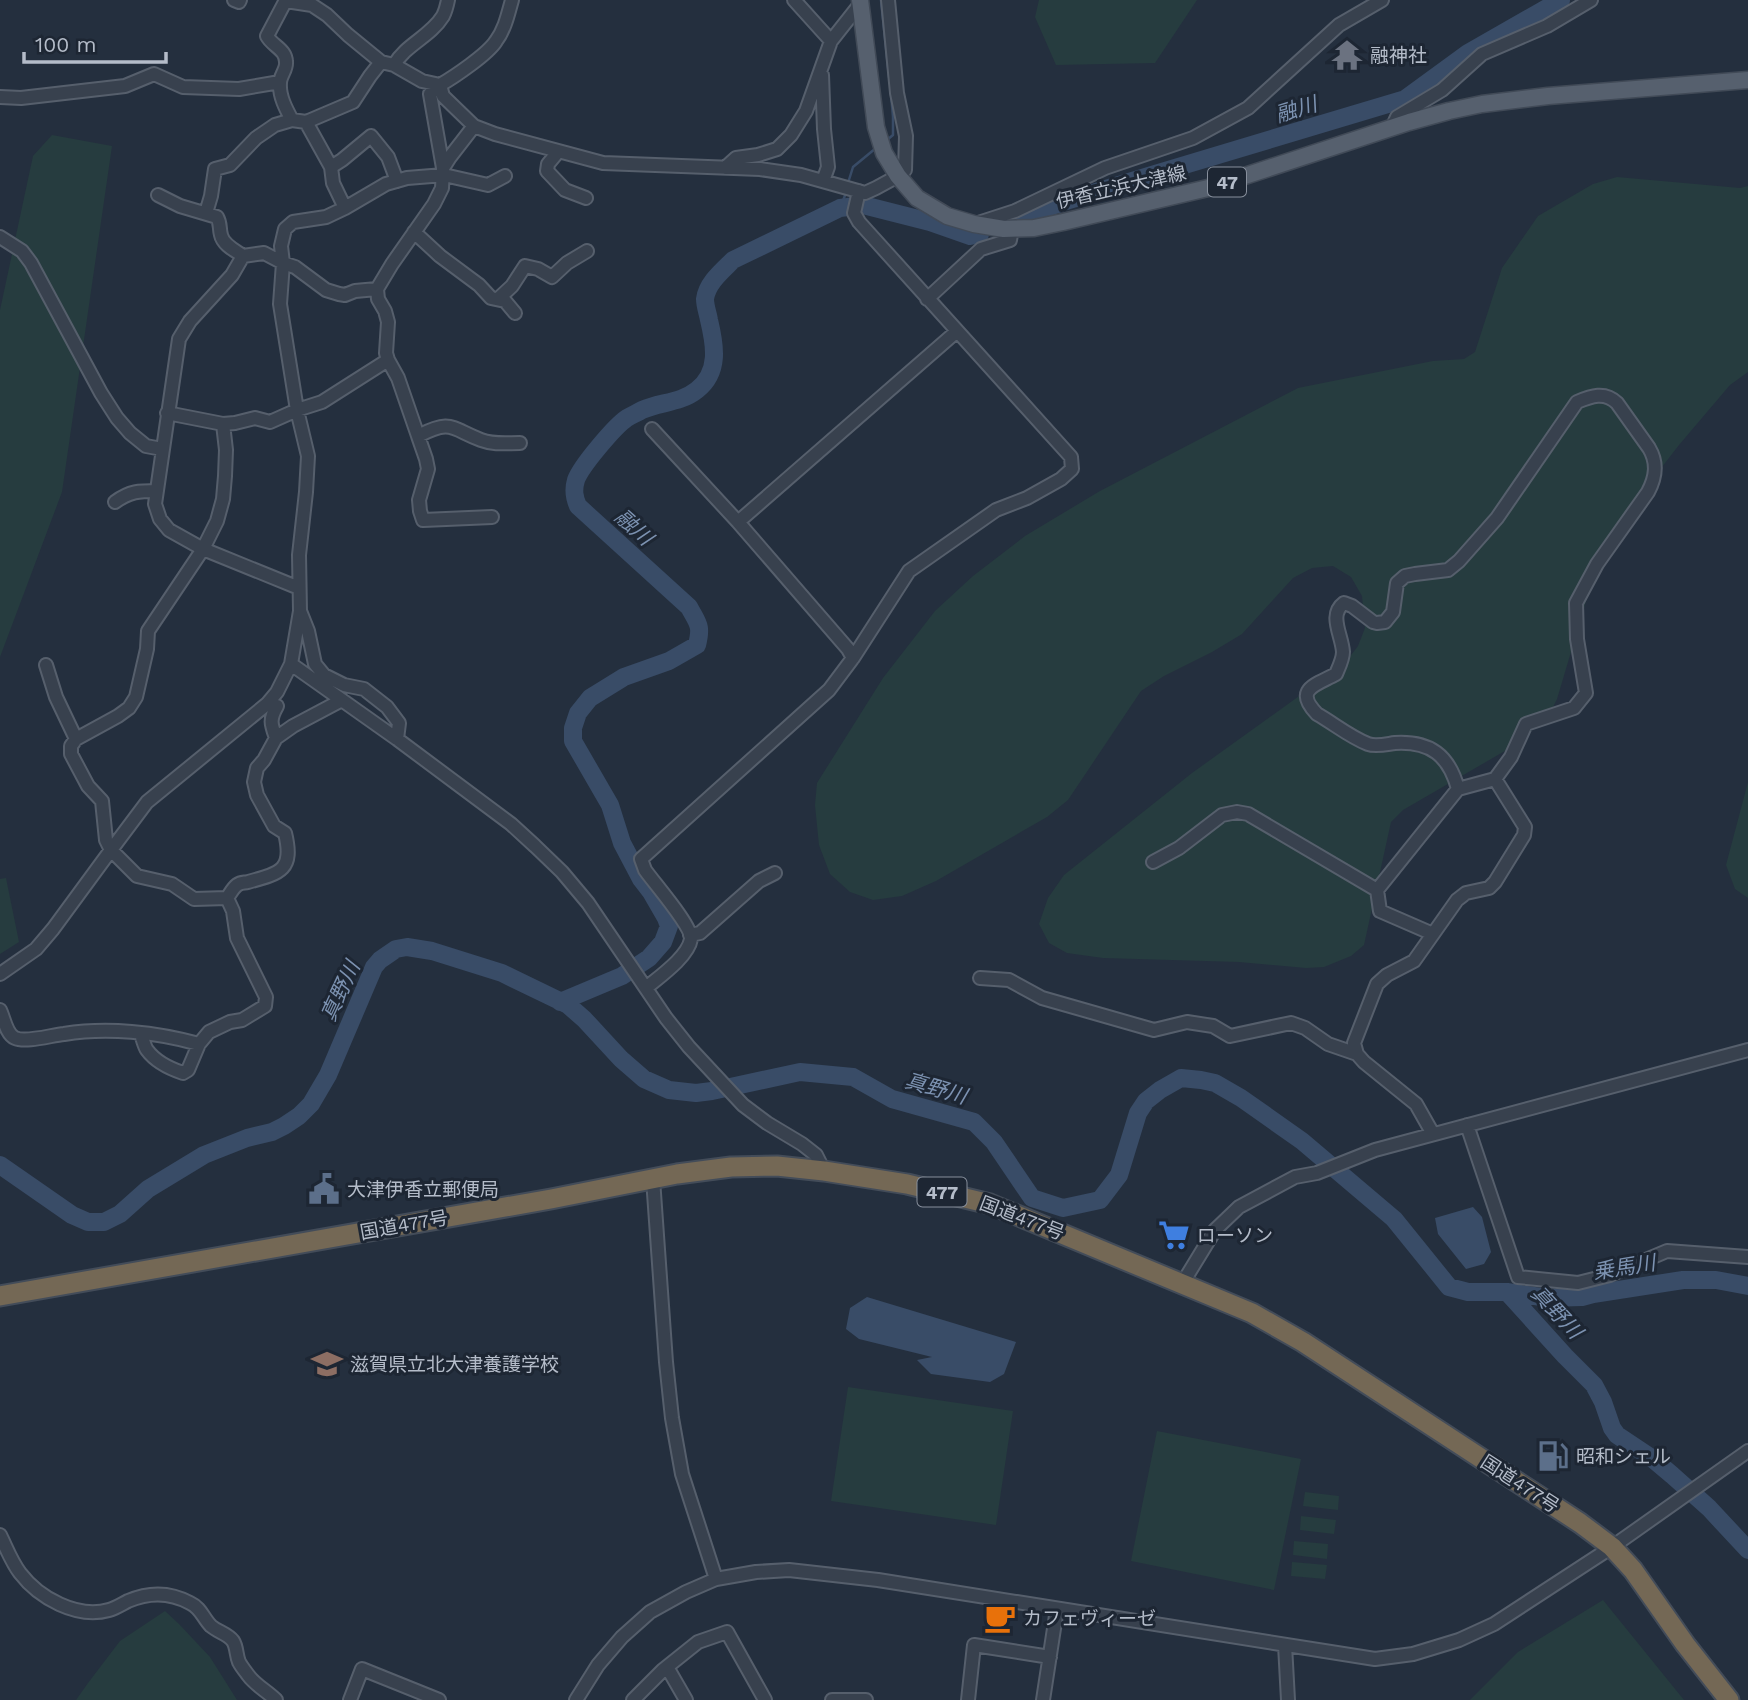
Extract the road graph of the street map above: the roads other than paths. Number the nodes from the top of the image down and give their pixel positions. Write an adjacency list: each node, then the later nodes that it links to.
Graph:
1 (234, 0): 2 (street)
2 (240, 0)
3 (286, 0): 11 (street); 16 (street)
4 (448, 0): 13 (street)
5 (512, 0): 17 (street)
6 (794, 0): 12 (street)
7 (888, 0): 28 (street)
8 (1382, 0): 36 (street)
9 (1591, 0): 22 (street)
10 (861, 2): 12 (street); 28 (main road, 伊香立浜大津線 / 47)
11 (313, 3): 13 (street)
12 (831, 41): 14 (street)
13 (388, 64): 17 (street); 20 (street)
14 (822, 67): 25 (street); 30 (street)
15 (1748, 80): 22 (main road, 伊香立浜大津線 / 47)
16 (280, 82): 18 (street); 19 (street)
17 (440, 85): 21 (street); 26 (street)
18 (0, 97)
19 (292, 120): 20 (street); 35 (street)
20 (306, 121): 24 (street)
21 (474, 126): 23 (street); 26 (street)
22 (1392, 128): 37 (main road, 伊香立浜大津線 / 47)
23 (558, 152): 25 (street); 33 (street)
24 (331, 167): 29 (street); 34 (street)
25 (725, 167): 30 (street)
26 (444, 172): 27 (street); 29 (street); 38 (street)
27 (505, 176)
28 (898, 176): 31 (street); 36 (main road, 伊香立浜大津線 / 47)
29 (397, 181): 34 (street)
30 (823, 181): 31 (street)
31 (859, 191): 45 (street)
32 (158, 195): 35 (street)
33 (586, 198)
34 (345, 208): 42 (street)
35 (206, 213): 41 (street)
36 (974, 224): 37 (main road, 伊香立浜大津線 / 47)
37 (1012, 229): 45 (street)
38 (414, 232): 43 (street); 44 (street)
39 (0, 237): 55 (street)
40 (587, 251): 44 (street)
41 (243, 256): 42 (street); 50 (street)
42 (283, 263): 43 (street); 49 (street)
43 (377, 289): 48 (street)
44 (498, 299): 46 (street)
45 (927, 299): 47 (street)
46 (515, 313)
47 (956, 332): 59 (street); 63 (street)
48 (388, 360): 49 (street); 53 (street)
49 (297, 410): 51 (street); 61 (street)
50 (167, 413): 51 (street); 55 (street)
51 (223, 424): 60 (street)
52 (652, 429): 59 (street)
53 (418, 436): 54 (street); 58 (street)
54 (520, 443)
55 (162, 449): 56 (street)
56 (157, 491): 57 (street); 60 (street)
57 (115, 502)
58 (492, 517)
59 (738, 522): 63 (street)
60 (203, 549): 61 (street); 69 (street)
61 (299, 588): 62 (street)
62 (300, 611): 64 (street); 70 (street)
63 (853, 658): 79 (street)
64 (291, 664): 66 (street); 73 (street)
65 (46, 665): 69 (street)
66 (342, 700): 68 (street); 70 (street)
67 (277, 706): 68 (street)
68 (276, 738): 77 (street)
69 (76, 739): 73 (street)
70 (397, 739): 82 (street)
71 (1495, 779): 72 (street); 72 (street); 78 (street)
72 (1458, 789): 76 (street)
73 (111, 850): 77 (street); 80 (street)
74 (1153, 862): 76 (street)
75 (775, 873): 79 (street)
76 (1377, 890): 78 (street)
77 (227, 898): 85 (street)
78 (1433, 934): 87 (street)
79 (690, 935): 82 (street)
80 (0, 974)
81 (980, 978): 87 (street)
82 (646, 988): 90 (street)
83 (0, 1010): 84 (street)
84 (140, 1033): 85 (street); 85 (street)
85 (199, 1044)
86 (1748, 1050): 88 (street)
87 (1357, 1054): 89 (street)
88 (1467, 1125): 89 (street); 92 (street)
89 (1433, 1134): 93 (street)
90 (824, 1171): 91 (highway, 国道477号 / 477); 93 (highway, 国道477号 / 477)
91 (653, 1179): 94 (highway, 国道477号 / 477); 98 (street)
92 (1748, 1257)
93 (1182, 1284): 97 (highway, 国道477号 / 477)
94 (0, 1296)
95 (1748, 1451): 97 (street)
96 (0, 1535): 103 (street)
97 (1612, 1547): 100 (street); 115 (highway, 国道477号 / 477)
98 (716, 1578): 99 (street); 106 (street)
99 (1057, 1609): 100 (street); 101 (street)
100 (1285, 1644): 114 (street)
101 (1050, 1657): 112 (street); 113 (street)
102 (667, 1667): 107 (street); 108 (street); 109 (street)
103 (276, 1700)
104 (350, 1700): 105 (street)
105 (439, 1700)
106 (576, 1700)
107 (633, 1700)
108 (686, 1700)
109 (765, 1700)
110 (832, 1700): 111 (street)
111 (866, 1700)
112 (968, 1700)
113 (1043, 1700)
114 (1288, 1700)
115 (1729, 1700)

